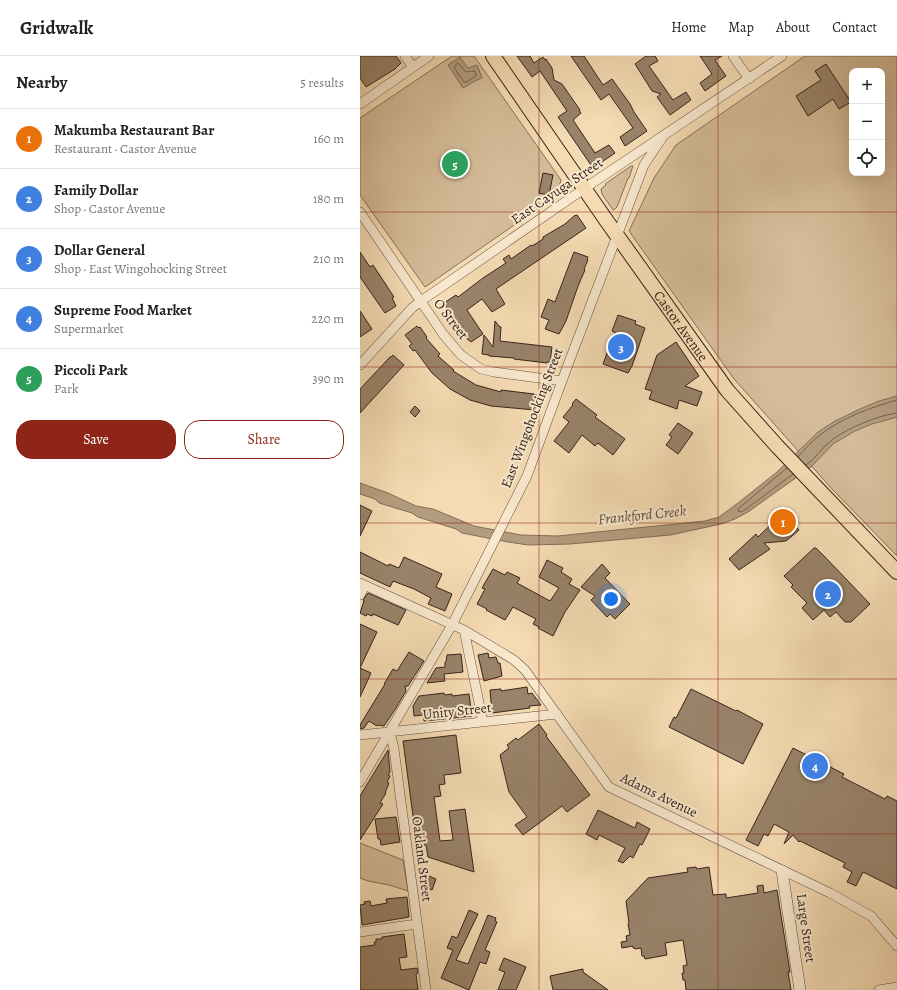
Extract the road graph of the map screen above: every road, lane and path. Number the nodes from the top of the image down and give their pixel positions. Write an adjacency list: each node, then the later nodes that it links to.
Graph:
1 (405, 56): 6 (street)
2 (429, 56): 6 (street)
3 (493, 56): 11 (main road, Castor Avenue)
4 (733, 56): 7 (street)
5 (782, 56): 7 (street, East Cayuga Street)
6 (413, 67): 9 (street)
7 (749, 79): 10 (street, East Cayuga Street)
8 (360, 92): 9 (street)
9 (363, 102)
10 (662, 138): 11 (street, East Cayuga Street); 13 (street, East Wingohocking Street)
11 (585, 189): 13 (main road, Castor Avenue); 14 (street, East Cayuga Street)
12 (360, 212): 14 (street, O Street)
13 (617, 236): 16 (street, East Wingohocking Street); 17 (main road, Castor Avenue)
14 (421, 301): 15 (street, East Cayuga Street); 16 (street, O Street)
15 (360, 365)
16 (562, 381): 20 (street, East Wingohocking Street)
17 (897, 572)
18 (362, 584): 19 (street); 20 (street, Adams Avenue)
19 (360, 595)
20 (452, 625): 21 (street, Adams Avenue); 24 (street, East Wingohocking Street)
21 (464, 630): 22 (street, Adams Avenue); 23 (street)
22 (557, 714): 23 (street, Unity Street); 27 (street, Adams Avenue)
23 (483, 722): 24 (street, Unity Street)
24 (390, 732): 25 (street, Unity Street); 26 (street, East Wingohocking Street); 28 (street, Oakland Street)
25 (360, 735)
26 (360, 782)
27 (782, 871): 30 (street, Adams Avenue); 33 (street, Large Street)
28 (417, 924): 29 (street); 32 (street, Oakland Street)
29 (360, 932)
30 (897, 946)
31 (897, 987): 34 (street)
32 (426, 990)
33 (800, 990)
34 (879, 990)

